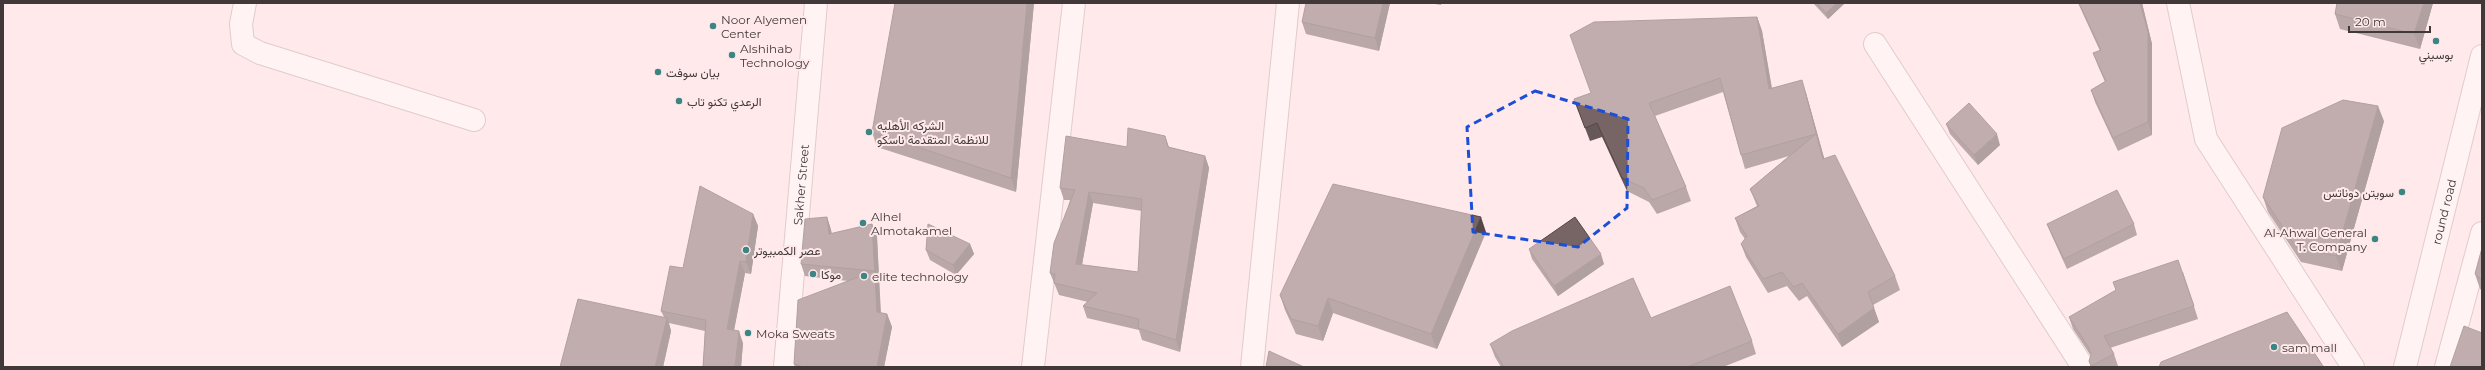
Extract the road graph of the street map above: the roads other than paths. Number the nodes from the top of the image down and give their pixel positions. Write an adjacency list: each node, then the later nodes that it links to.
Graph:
1 (245, 3): 8 (street)
2 (816, 3): 10 (street, Sakher Street)
3 (1074, 3): 11 (street)
4 (1288, 3): 12 (street)
5 (2178, 3): 14 (street)
6 (1875, 44): 13 (street)
7 (2482, 56): 15 (street, round road)
8 (474, 120)
9 (2482, 233): 16 (street)
10 (785, 367)
11 (1033, 367)
12 (1252, 367)
13 (2083, 367)
14 (2354, 367)
15 (2405, 367)
16 (2446, 367)

